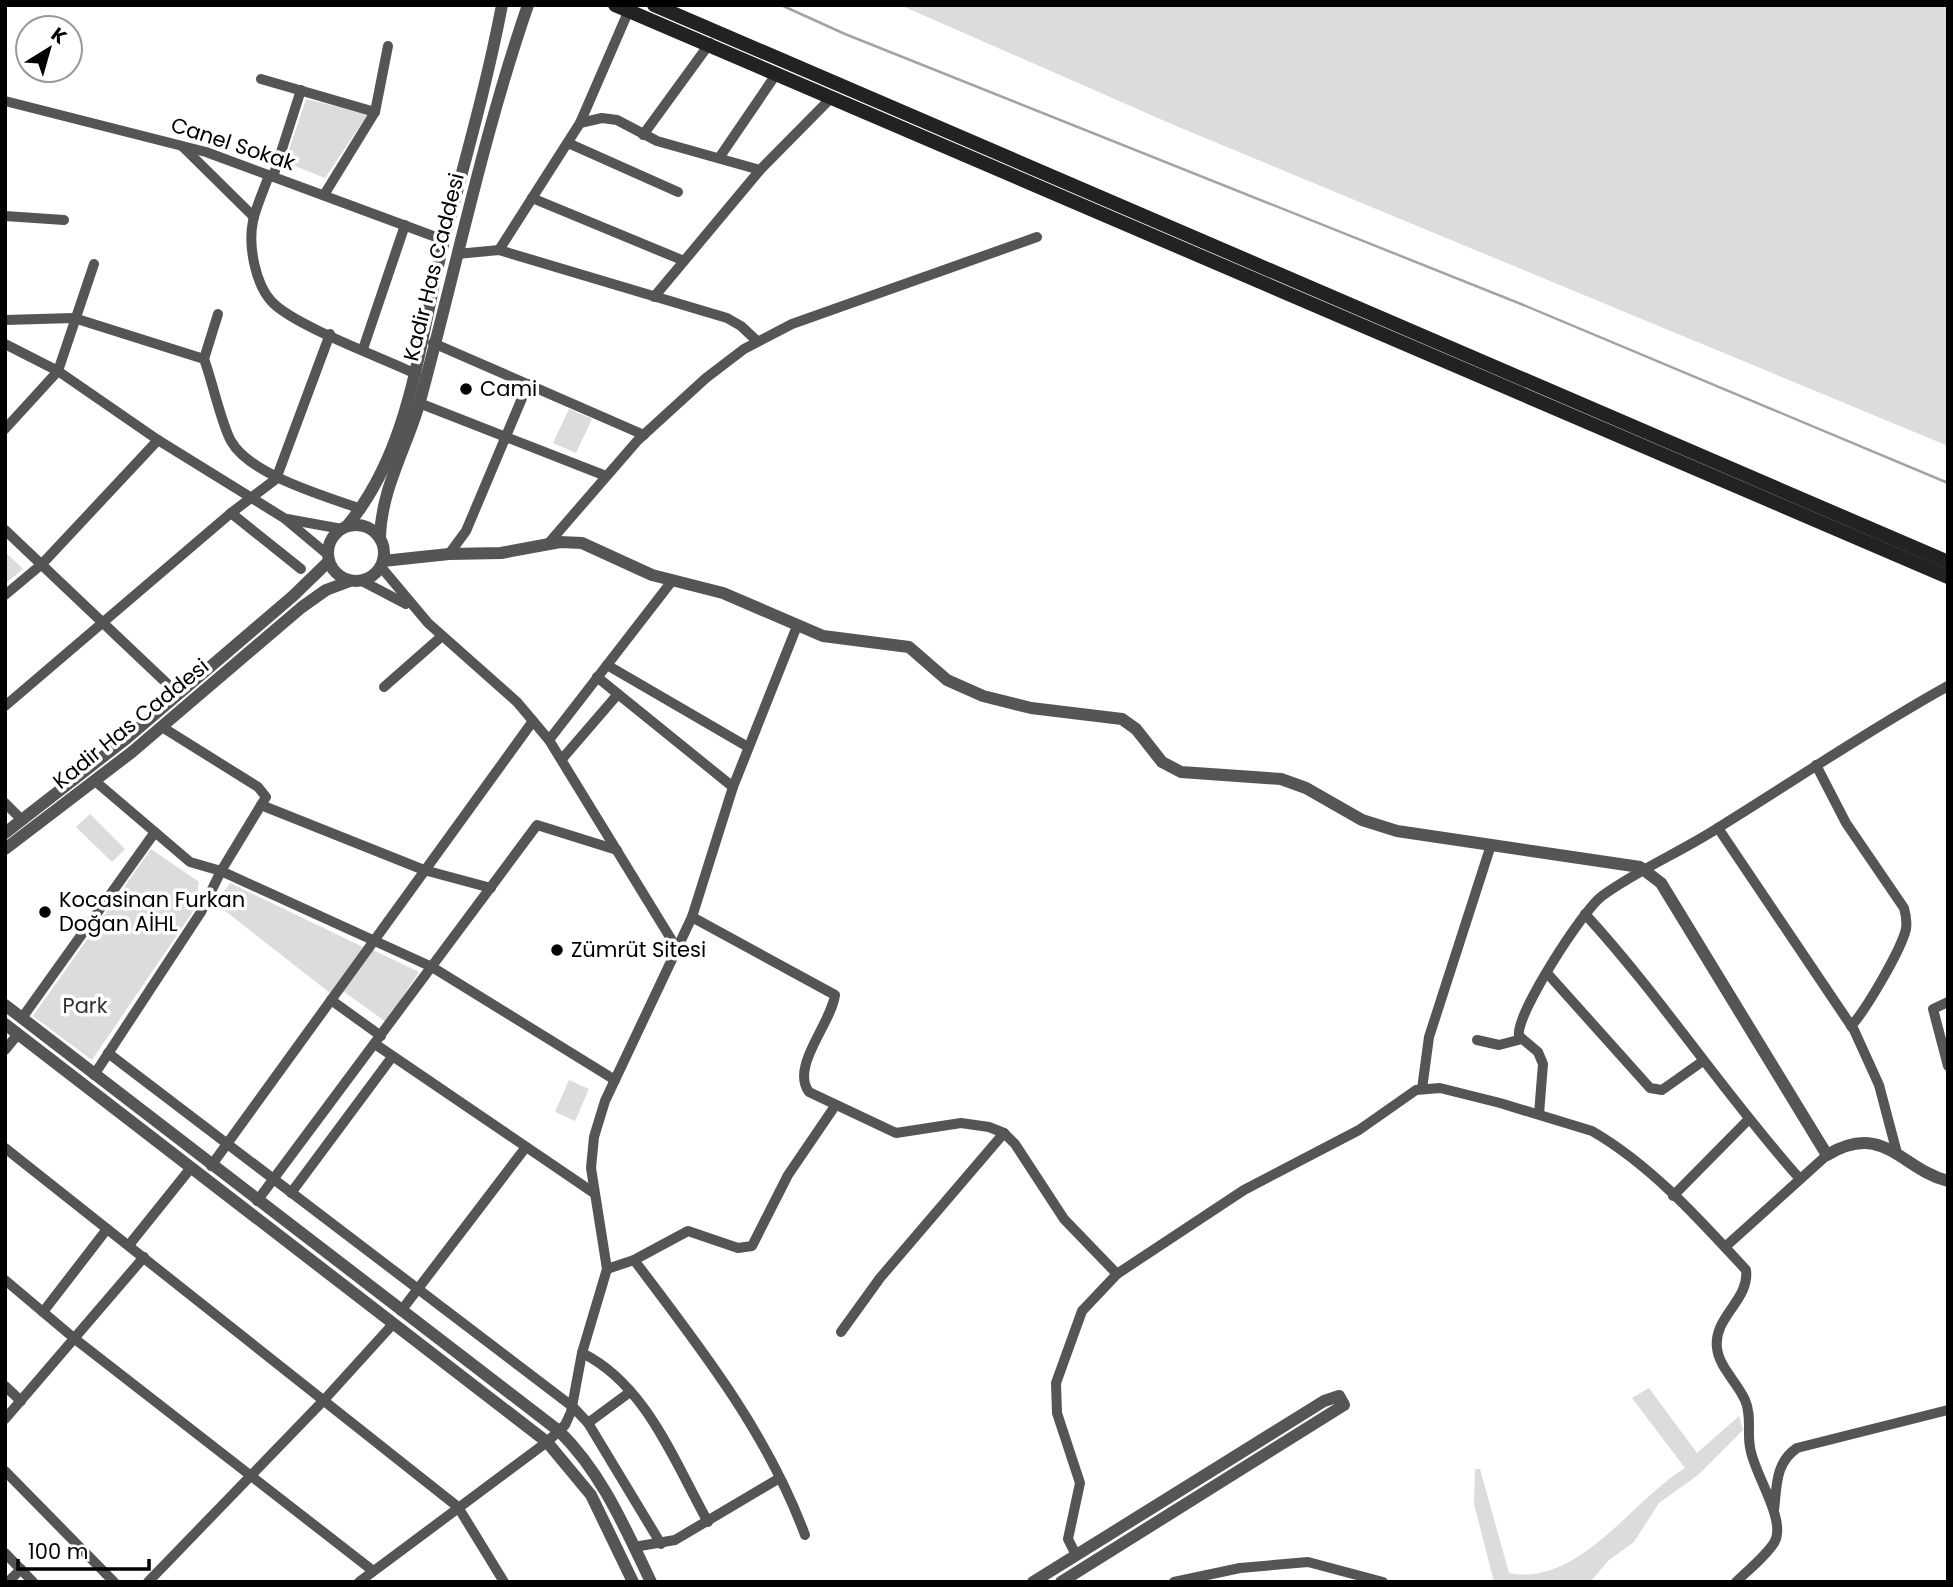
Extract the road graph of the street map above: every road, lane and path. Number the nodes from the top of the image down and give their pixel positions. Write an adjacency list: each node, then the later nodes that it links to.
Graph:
1 (502, 5): 29 (street, Kadir Has Caddesi)
2 (528, 5): 31 (street, Kadir Has Caddesi)
3 (615, 5): 5 (main road)
4 (654, 5): 64 (main road)
5 (629, 10): 6 (main road); 14 (street)
6 (710, 43): 8 (main road); 15 (street)
7 (388, 46): 13 (street)
8 (777, 73): 11 (main road); 18 (street)
9 (261, 79): 10 (street)
10 (301, 90): 13 (street); 20 (street)
11 (832, 97): 19 (street); 68 (main road)
12 (5, 101): 17 (street, Canel Sokak)
13 (375, 112): 22 (street)
14 (580, 123): 15 (street); 16 (street)
15 (643, 135): 18 (street)
16 (568, 143): 21 (street); 23 (street)
17 (181, 146): 20 (street, Canel Sokak); 25 (street)
18 (719, 158): 19 (street)
19 (760, 170): 32 (street)
20 (271, 176): 22 (street, Canel Sokak); 25 (street)
21 (678, 192)
22 (324, 195): 27 (street, Canel Sokak)
23 (532, 198): 30 (street); 32 (street)
24 (5, 216): 26 (street)
25 (254, 217): 38 (street)
26 (64, 220)
27 (405, 225): 29 (street, Canel Sokak); 42 (street)
28 (1037, 237): 39 (street)
29 (444, 240): 45 (street, Kadir Has Caddesi)
30 (499, 250): 31 (street); 34 (street)
31 (457, 254): 40 (street, Kadir Has Caddesi)
32 (682, 260): 34 (street)
33 (94, 264): 36 (street)
34 (654, 297): 39 (street)
35 (218, 314): 43 (street)
36 (74, 318): 37 (street); 43 (street); 44 (street)
37 (5, 320)
38 (330, 334): 42 (street); 53 (street)
39 (757, 341): 50 (street)
40 (433, 343): 46 (street); 47 (street, Kadir Has Caddesi)
41 (5, 344): 44 (street)
42 (363, 349): 45 (street)
43 (204, 359): 53 (street)
44 (58, 371): 48 (street); 51 (street)
45 (416, 374): 55 (street, Kadir Has Caddesi)
46 (528, 384): 49 (street); 50 (street)
47 (419, 403): 49 (street); 60 (street, Kadir Has Caddesi)
48 (5, 429)
49 (506, 435): 52 (street); 62 (street)
50 (644, 435): 52 (street)
51 (158, 440): 54 (street); 65 (street)
52 (606, 476): 61 (street)
53 (276, 479): 54 (street); 55 (street)
54 (251, 499): 56 (street); 57 (street)
55 (361, 509): 58 (street, Kadir Has Caddesi)
56 (231, 513): 67 (street); 73 (street)
57 (284, 518): 58 (street); 63 (street)
58 (344, 528): 60 (street); 63 (street)
59 (5, 530): 65 (street)
60 (380, 538): 66 (street)
61 (547, 545): 62 (street); 69 (street)
62 (449, 554): 66 (street)
63 (328, 557): 70 (street); 80 (street, Kadir Has Caddesi)
64 (1948, 562)
65 (42, 564): 71 (street); 73 (street)
66 (382, 564): 70 (street); 72 (street)
67 (301, 569)
68 (1948, 577)
69 (672, 580): 74 (street); 76 (street)
70 (356, 581): 72 (street); 84 (street, Kadir Has Caddesi)
71 (5, 595)
72 (414, 609): 75 (street)
73 (105, 622): 80 (street); 82 (street)
74 (797, 626): 86 (street); 97 (street)
75 (442, 636): 79 (street); 83 (street)
76 (607, 665): 77 (street); 86 (street)
77 (597, 677): 81 (street); 85 (street)
78 (1948, 686): 88 (street)
79 (384, 687)
80 (178, 694): 93 (street, Kadir Has Caddesi)
81 (618, 694): 87 (street); 90 (street)
82 (5, 706)
83 (533, 721): 85 (street); 100 (street)
84 (162, 727): 89 (street, Kadir Has Caddesi); 92 (street)
85 (549, 740): 87 (street)
86 (748, 747): 90 (street)
87 (562, 759): 99 (street)
88 (1816, 765): 94 (street); 115 (street)
89 (95, 781): 95 (street); 98 (street, Kadir Has Caddesi)
90 (733, 787): 105 (street)
91 (5, 803): 93 (street)
92 (261, 805): 100 (street); 102 (street)
93 (22, 820): 96 (street, Kadir Has Caddesi)
94 (1718, 828): 101 (street); 115 (street)
95 (155, 832): 102 (street); 113 (street)
96 (5, 833)
97 (1491, 845): 101 (street); 127 (street)
98 (5, 849)
99 (617, 850): 103 (street); 107 (street)
100 (424, 870): 103 (street); 106 (street)
101 (1646, 870): 104 (street); 136 (street)
102 (221, 872): 106 (street); 121 (street)
103 (491, 888): 108 (street)
104 (1585, 914): 109 (street); 123 (street)
105 (692, 917): 107 (street); 128 (street)
106 (372, 940): 108 (street); 110 (street)
107 (676, 947): 126 (street)
108 (432, 967): 118 (street); 126 (street)
109 (1547, 973): 117 (street); 123 (street)
110 (331, 1000): 118 (street); 132 (street)
111 (1948, 1002): 124 (street)
112 (5, 1005): 113 (street)
113 (22, 1018): 125 (street)
114 (5, 1024): 116 (street)
115 (1851, 1026): 135 (street)
116 (18, 1034): 120 (street); 138 (street)
117 (1521, 1039): 119 (street); 129 (street)
118 (378, 1040): 122 (street); 140 (street)
119 (1477, 1040)
120 (5, 1051)
121 (108, 1053): 125 (street); 132 (street)
122 (393, 1056): 134 (street); 142 (street)
123 (1703, 1061): 130 (street)
124 (1948, 1066)
125 (94, 1075): 137 (street)
126 (615, 1080): 143 (street)
127 (1422, 1088): 129 (street); 152 (street)
128 (835, 1107): 131 (street); 150 (street)
129 (1539, 1114): 144 (street)
130 (1748, 1120): 139 (street); 144 (street)
131 (1004, 1133): 152 (street); 158 (street)
132 (226, 1143): 137 (street); 140 (street)
133 (5, 1147): 146 (street)
134 (526, 1147): 143 (street); 154 (street)
135 (1897, 1153): 136 (street); 141 (street)
136 (1827, 1155): 139 (street)
137 (211, 1166): 145 (street)
138 (190, 1170): 147 (street); 157 (street)
139 (1800, 1179): 148 (street)
140 (274, 1180): 142 (street); 145 (street)
141 (1948, 1181)
142 (292, 1193): 154 (street)
143 (593, 1193): 151 (street)
144 (1673, 1196): 148 (street)
145 (257, 1201): 155 (street)
146 (107, 1228): 147 (street); 156 (street)
147 (129, 1245): 149 (street)
148 (1726, 1247): 175 (street)
149 (144, 1257): 159 (street); 164 (street)
150 (634, 1260): 151 (street); 173 (street)
151 (607, 1269): 160 (street)
152 (1117, 1274): 181 (street)
153 (5, 1280): 156 (street)
154 (418, 1289): 155 (street); 165 (street)
155 (401, 1311): 169 (street)
156 (43, 1312): 159 (street)
157 (393, 1324): 164 (street); 170 (street)
158 (841, 1332)
159 (75, 1339): 163 (street); 172 (street)
160 (582, 1353): 162 (street); 165 (street)
161 (5, 1386): 163 (street)
162 (631, 1392): 168 (street); 176 (street)
163 (21, 1401): 167 (street)
164 (324, 1401): 172 (street); 174 (street)
165 (573, 1407): 168 (street); 169 (street)
166 (1948, 1410): 175 (street)
167 (5, 1419)
168 (588, 1423): 178 (street)
169 (559, 1431): 170 (street); 179 (street)
170 (547, 1442): 174 (street); 192 (street)
171 (5, 1471): 187 (street)
172 (250, 1477): 183 (street); 184 (street)
173 (778, 1479): 176 (street); 177 (street)
174 (458, 1507): 183 (street); 191 (street)
175 (1773, 1512): 198 (street)
176 (708, 1522): 178 (street)
177 (805, 1535)
178 (661, 1544): 179 (street)
179 (634, 1547): 193 (street)
180 (5, 1553): 182 (street)
181 (1076, 1555): 194 (street); 195 (street)
182 (21, 1569): 185 (street); 186 (street)
183 (372, 1570): 190 (street)
184 (157, 1573): 188 (street); 189 (street)
185 (8, 1582)
186 (33, 1582)
187 (114, 1582)
188 (148, 1582)
189 (165, 1582)
190 (359, 1582)
191 (504, 1582)
192 (633, 1582)
193 (651, 1582)
194 (1033, 1582)
195 (1061, 1582)
196 (1174, 1582): 197 (street)
197 (1383, 1582)
198 (1736, 1582)

